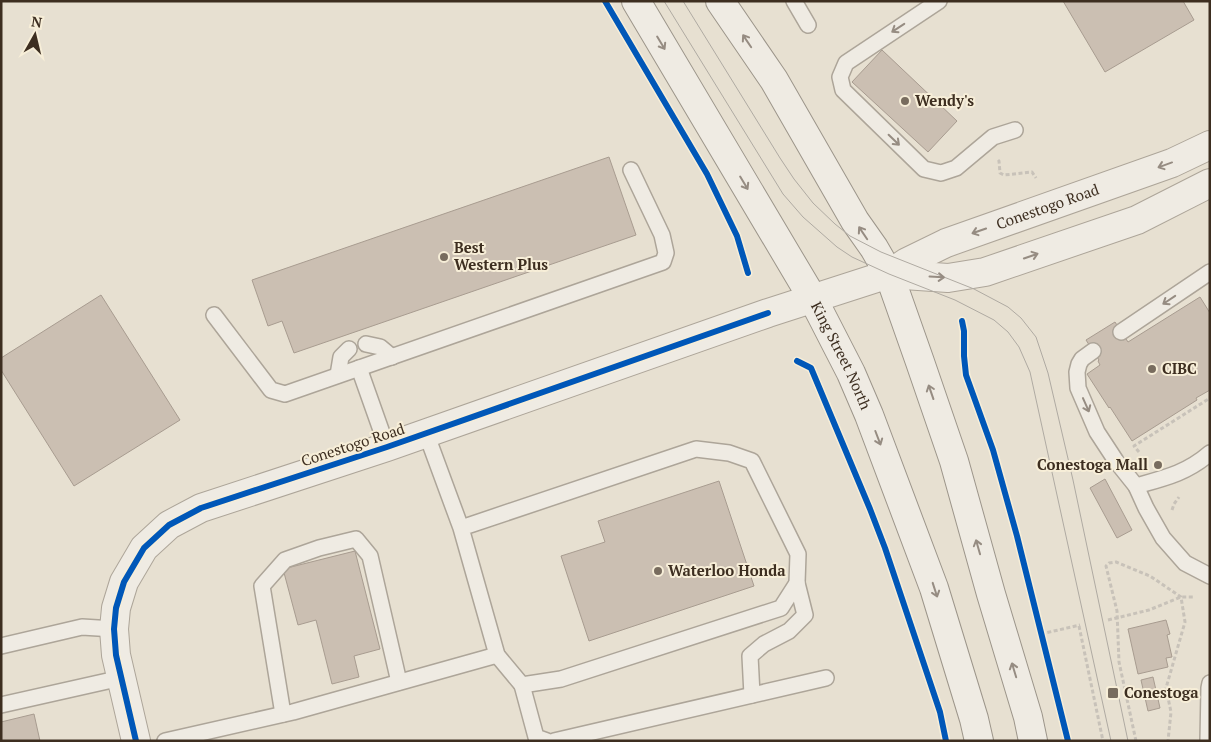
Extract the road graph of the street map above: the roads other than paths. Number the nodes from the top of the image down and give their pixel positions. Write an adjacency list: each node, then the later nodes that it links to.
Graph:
1 (636, 1): 12 (street, King Street North, one-way to 12)
2 (720, 1): 11 (street, one-way to 2)
3 (794, 1): 5 (lane)
4 (939, 1): 6 (lane, one-way to 6)
5 (808, 25)
6 (1015, 130)
7 (1210, 145): 11 (street, Conestogo Road, one-way to 11)
8 (631, 170): 18 (lane)
9 (1210, 183): 11 (street, Conestogo Road, one-way to 9)
10 (1210, 272): 14 (lane, one-way to 14)
11 (889, 274): 12 (street, Conestogo Road); 44 (street, one-way to 11)
12 (813, 299): 21 (street, Conestogo Road); 43 (street, King Street North, one-way to 43)
13 (214, 315): 20 (lane)
14 (1122, 332)
15 (366, 344): 18 (lane)
16 (349, 349): 20 (lane)
17 (1093, 351): 24 (lane, one-way to 24)
18 (392, 356): 19 (lane)
19 (359, 368): 20 (lane); 22 (lane)
20 (338, 375)
21 (426, 433): 22 (street, Conestogo Road); 25 (lane)
22 (387, 447): 28 (street, Conestogo Road)
23 (1210, 452): 24 (lane)
24 (1136, 486): 26 (lane)
25 (461, 528): 27 (lane); 30 (lane)
26 (1210, 576)
27 (797, 583): 35 (lane); 36 (lane)
28 (114, 629): 29 (lane); 31 (street, Conestogo Road)
29 (1, 646)
30 (498, 655): 33 (lane); 35 (lane)
31 (121, 678): 37 (lane); 39 (street, Conestogo Road)
32 (826, 678): 36 (lane)
33 (399, 682): 38 (lane); 38 (lane)
34 (1210, 682): 45 (lane)
35 (522, 684): 41 (lane)
36 (752, 695): 42 (lane)
37 (1, 705)
38 (283, 714): 40 (lane)
39 (136, 741)
40 (165, 741)
41 (547, 741)
42 (554, 741)
43 (978, 741)
44 (1033, 741)
45 (1208, 741)

